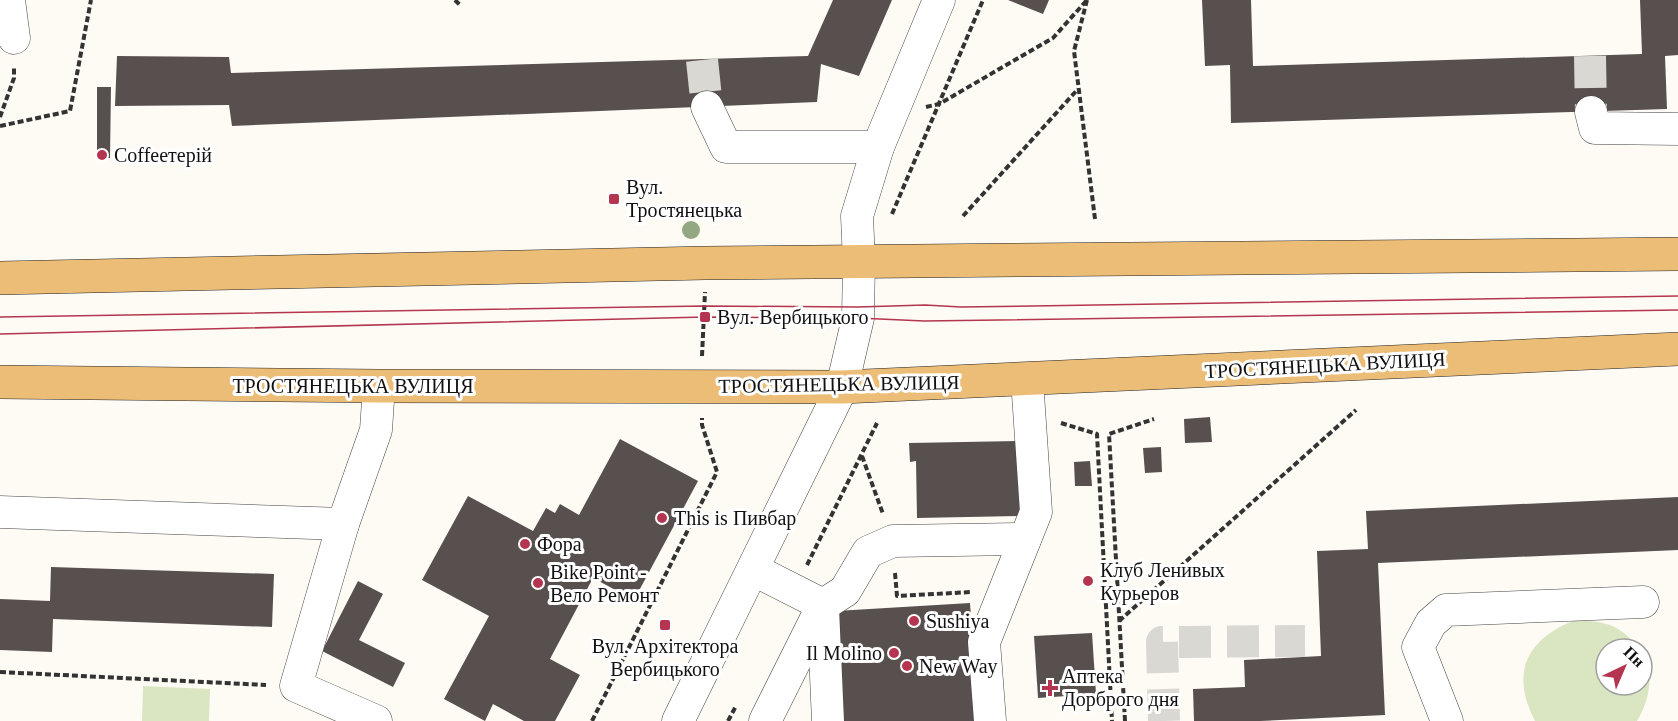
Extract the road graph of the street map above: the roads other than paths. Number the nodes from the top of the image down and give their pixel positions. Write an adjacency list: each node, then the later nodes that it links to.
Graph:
1 (9, 0): 3 (street)
2 (939, 0): 7 (street)
3 (14, 38)
4 (707, 107): 7 (street)
5 (1591, 111): 6 (street)
6 (1678, 129)
7 (879, 147): 9 (street)
8 (1678, 254): 9 (main road)
9 (859, 261): 10 (main road); 15 (street)
10 (0, 278)
11 (1678, 349): 12 (main road, ТРОСТЯНЕЦЬКА ВУЛИЦЯ)
12 (1027, 379): 15 (main road, ТРОСТЯНЕЦЬКА ВУЛИЦЯ); 18 (street)
13 (0, 382): 14 (main road, ТРОСТЯНЕЦЬКА ВУЛИЦЯ)
14 (379, 386): 15 (main road, ТРОСТЯНЕЦЬКА ВУЛИЦЯ); 17 (street)
15 (842, 387): 19 (street)
16 (0, 512): 17 (street)
17 (343, 524): 22 (street)
18 (1025, 539): 21 (street); 26 (street)
19 (754, 570): 21 (street); 23 (street)
20 (1643, 602): 27 (street)
21 (823, 605): 24 (street); 25 (street)
22 (376, 721)
23 (678, 721)
24 (765, 721)
25 (828, 721)
26 (990, 721)
27 (1448, 721)

